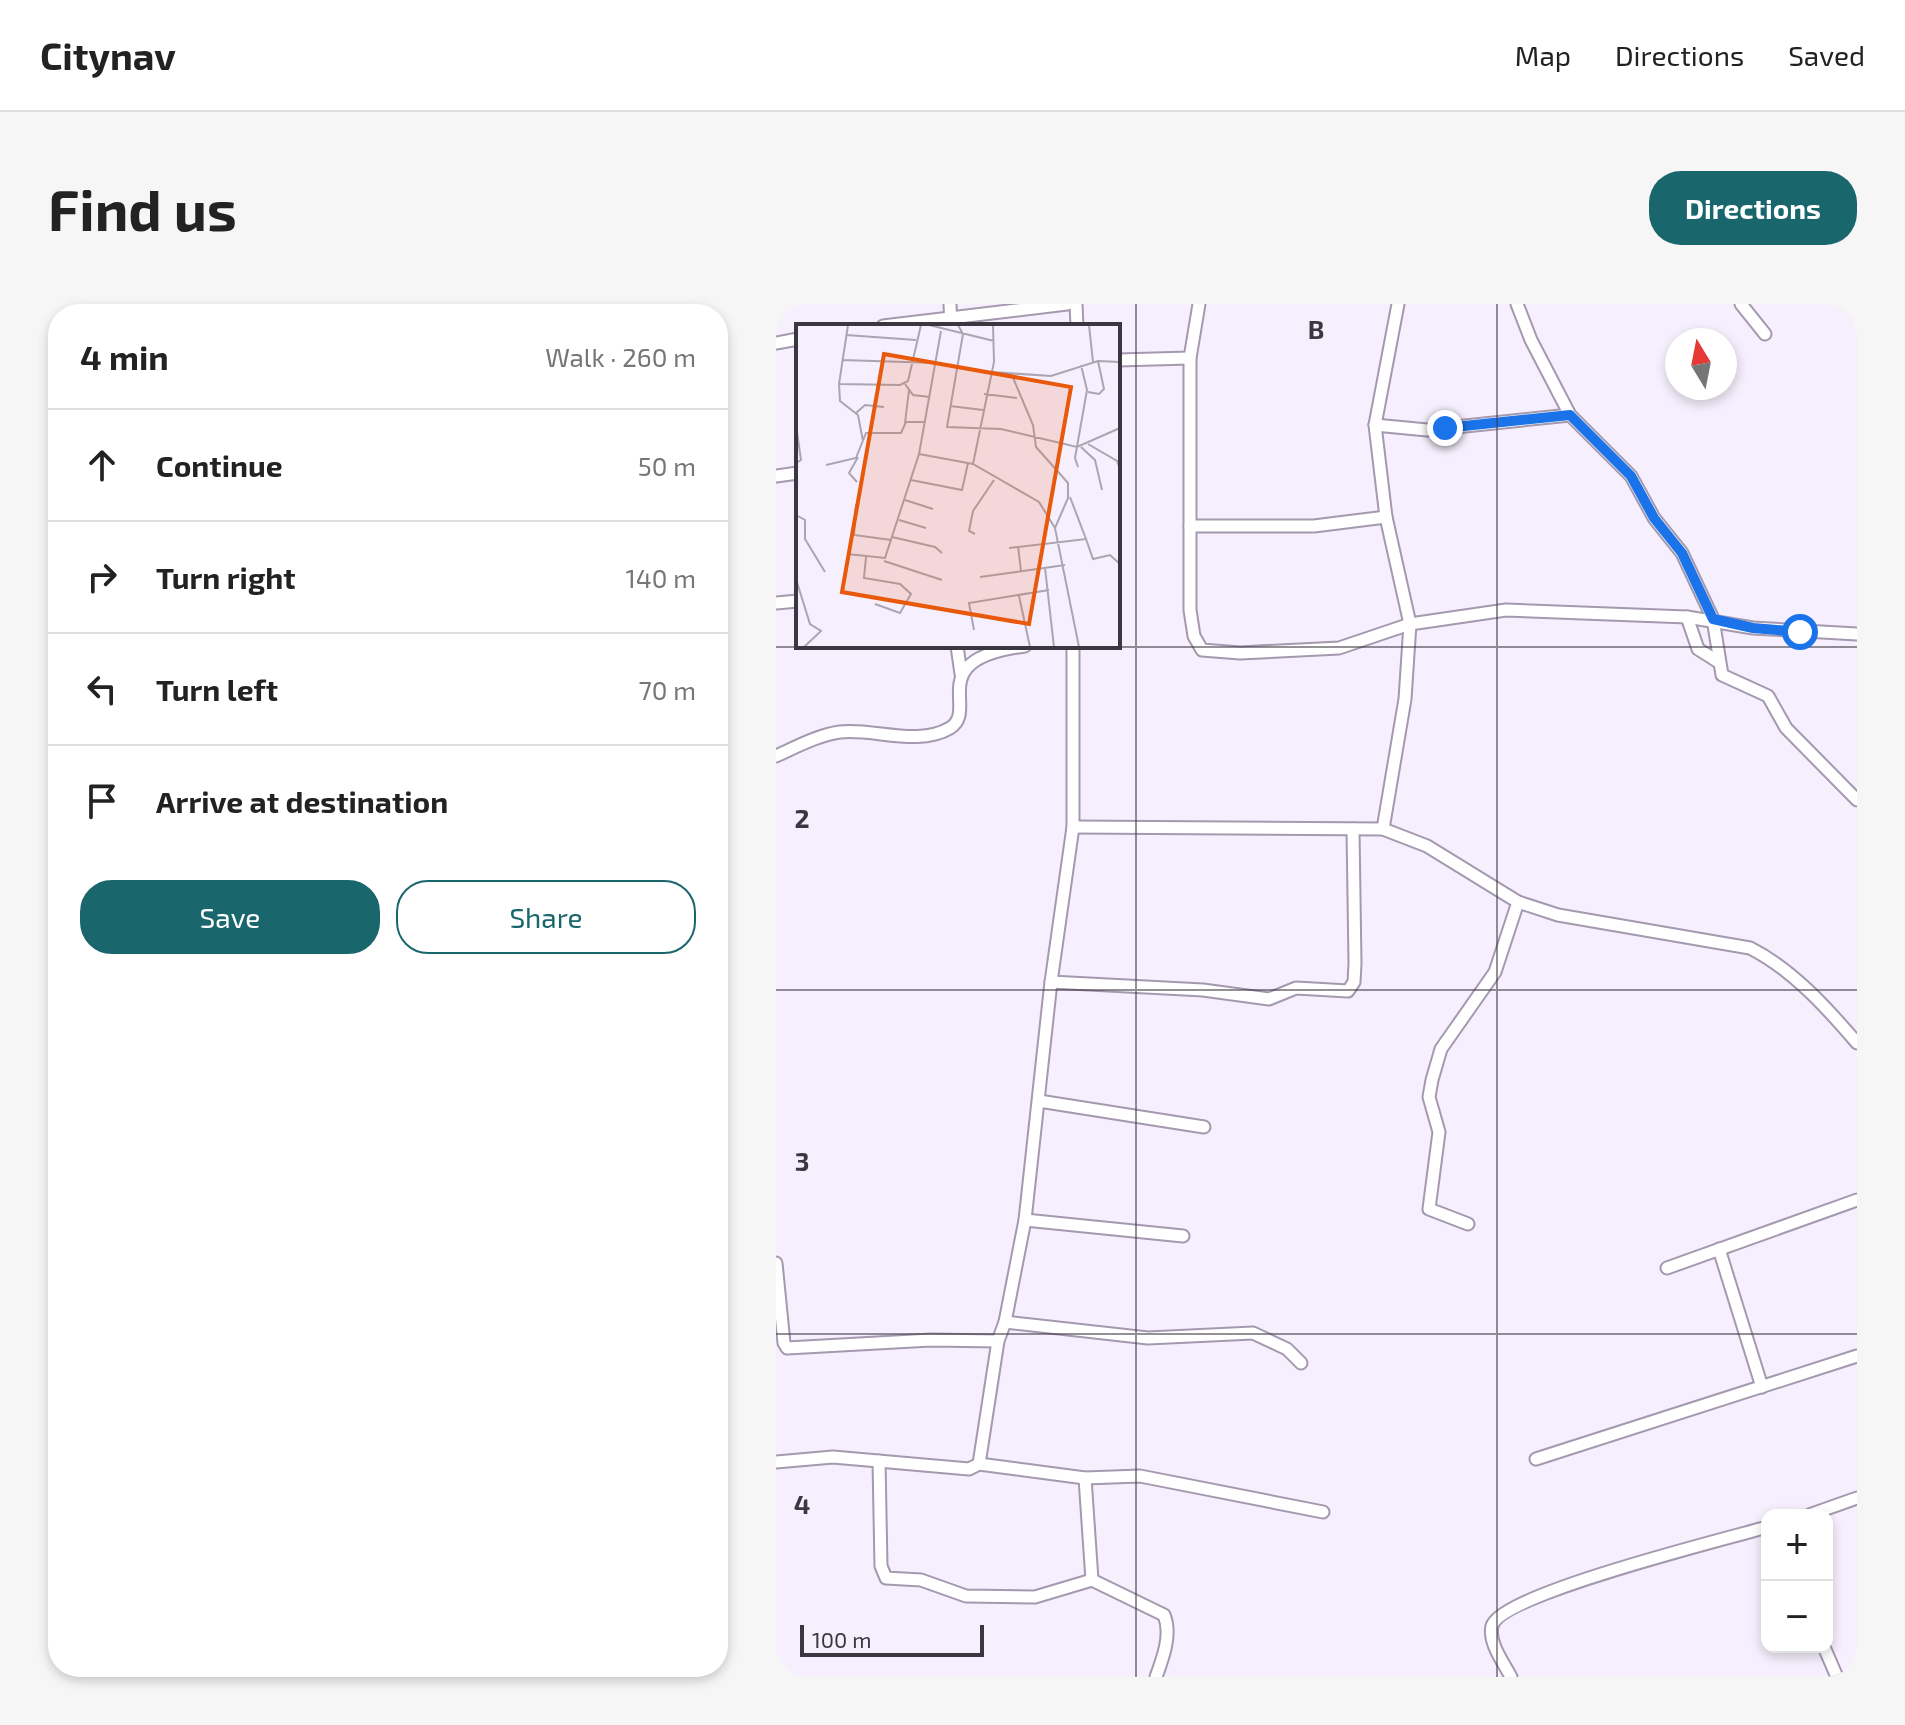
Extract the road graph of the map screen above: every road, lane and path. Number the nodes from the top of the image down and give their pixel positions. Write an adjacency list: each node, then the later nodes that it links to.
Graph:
1 (1067, 304): 7 (street)
2 (1076, 304): 9 (street)
3 (1199, 304): 13 (street)
4 (1398, 304): 16 (street)
5 (1517, 304): 15 (street)
6 (1741, 304): 10 (street)
7 (951, 315): 8 (street)
8 (895, 324)
9 (1077, 324)
10 (1765, 334)
11 (796, 339): 12 (street)
12 (776, 343)
13 (1190, 358): 14 (street); 20 (street)
14 (1120, 360)
15 (1570, 415): 16 (street); 24 (street)
16 (1375, 425): 19 (street)
17 (796, 473): 18 (street)
18 (776, 476)
19 (1386, 517): 20 (street); 25 (street)
20 (1190, 526): 25 (street)
21 (796, 601): 22 (street)
22 (776, 603)
23 (1687, 617): 24 (street); 25 (street); 30 (street)
24 (1713, 619): 26 (street); 30 (street)
25 (1410, 624): 36 (street)
26 (1857, 634)
27 (957, 648): 31 (street)
28 (1011, 648): 31 (street)
29 (1073, 648): 34 (street)
30 (1717, 661): 33 (street)
31 (961, 674): 32 (street)
32 (776, 756)
33 (1857, 800)
34 (1073, 827): 35 (street); 38 (street)
35 (1353, 829): 36 (street); 38 (street)
36 (1383, 829): 37 (street)
37 (1518, 902): 39 (street); 44 (street)
38 (1051, 982): 40 (street)
39 (1857, 1043)
40 (1039, 1101): 41 (street); 43 (street)
41 (1204, 1127)
42 (1857, 1200): 46 (street)
43 (1025, 1220): 45 (street); 49 (street)
44 (1468, 1224)
45 (1183, 1236)
46 (1719, 1249): 48 (street); 53 (street)
47 (776, 1263): 50 (street)
48 (1667, 1268)
49 (1005, 1322): 50 (street); 52 (street)
50 (998, 1341): 57 (street)
51 (1857, 1356): 53 (street)
52 (1301, 1363)
53 (1762, 1387): 54 (street)
54 (1536, 1459)
55 (879, 1461): 56 (street); 57 (street); 63 (street)
56 (776, 1462)
57 (979, 1464): 58 (street)
58 (1085, 1478): 61 (street); 63 (street)
59 (1857, 1498): 60 (street)
60 (1826, 1509)
61 (1323, 1512)
62 (1761, 1529): 66 (street)
63 (1092, 1580): 65 (street)
64 (1827, 1653): 67 (street)
65 (1156, 1677)
66 (1511, 1677)
67 (1837, 1677)

